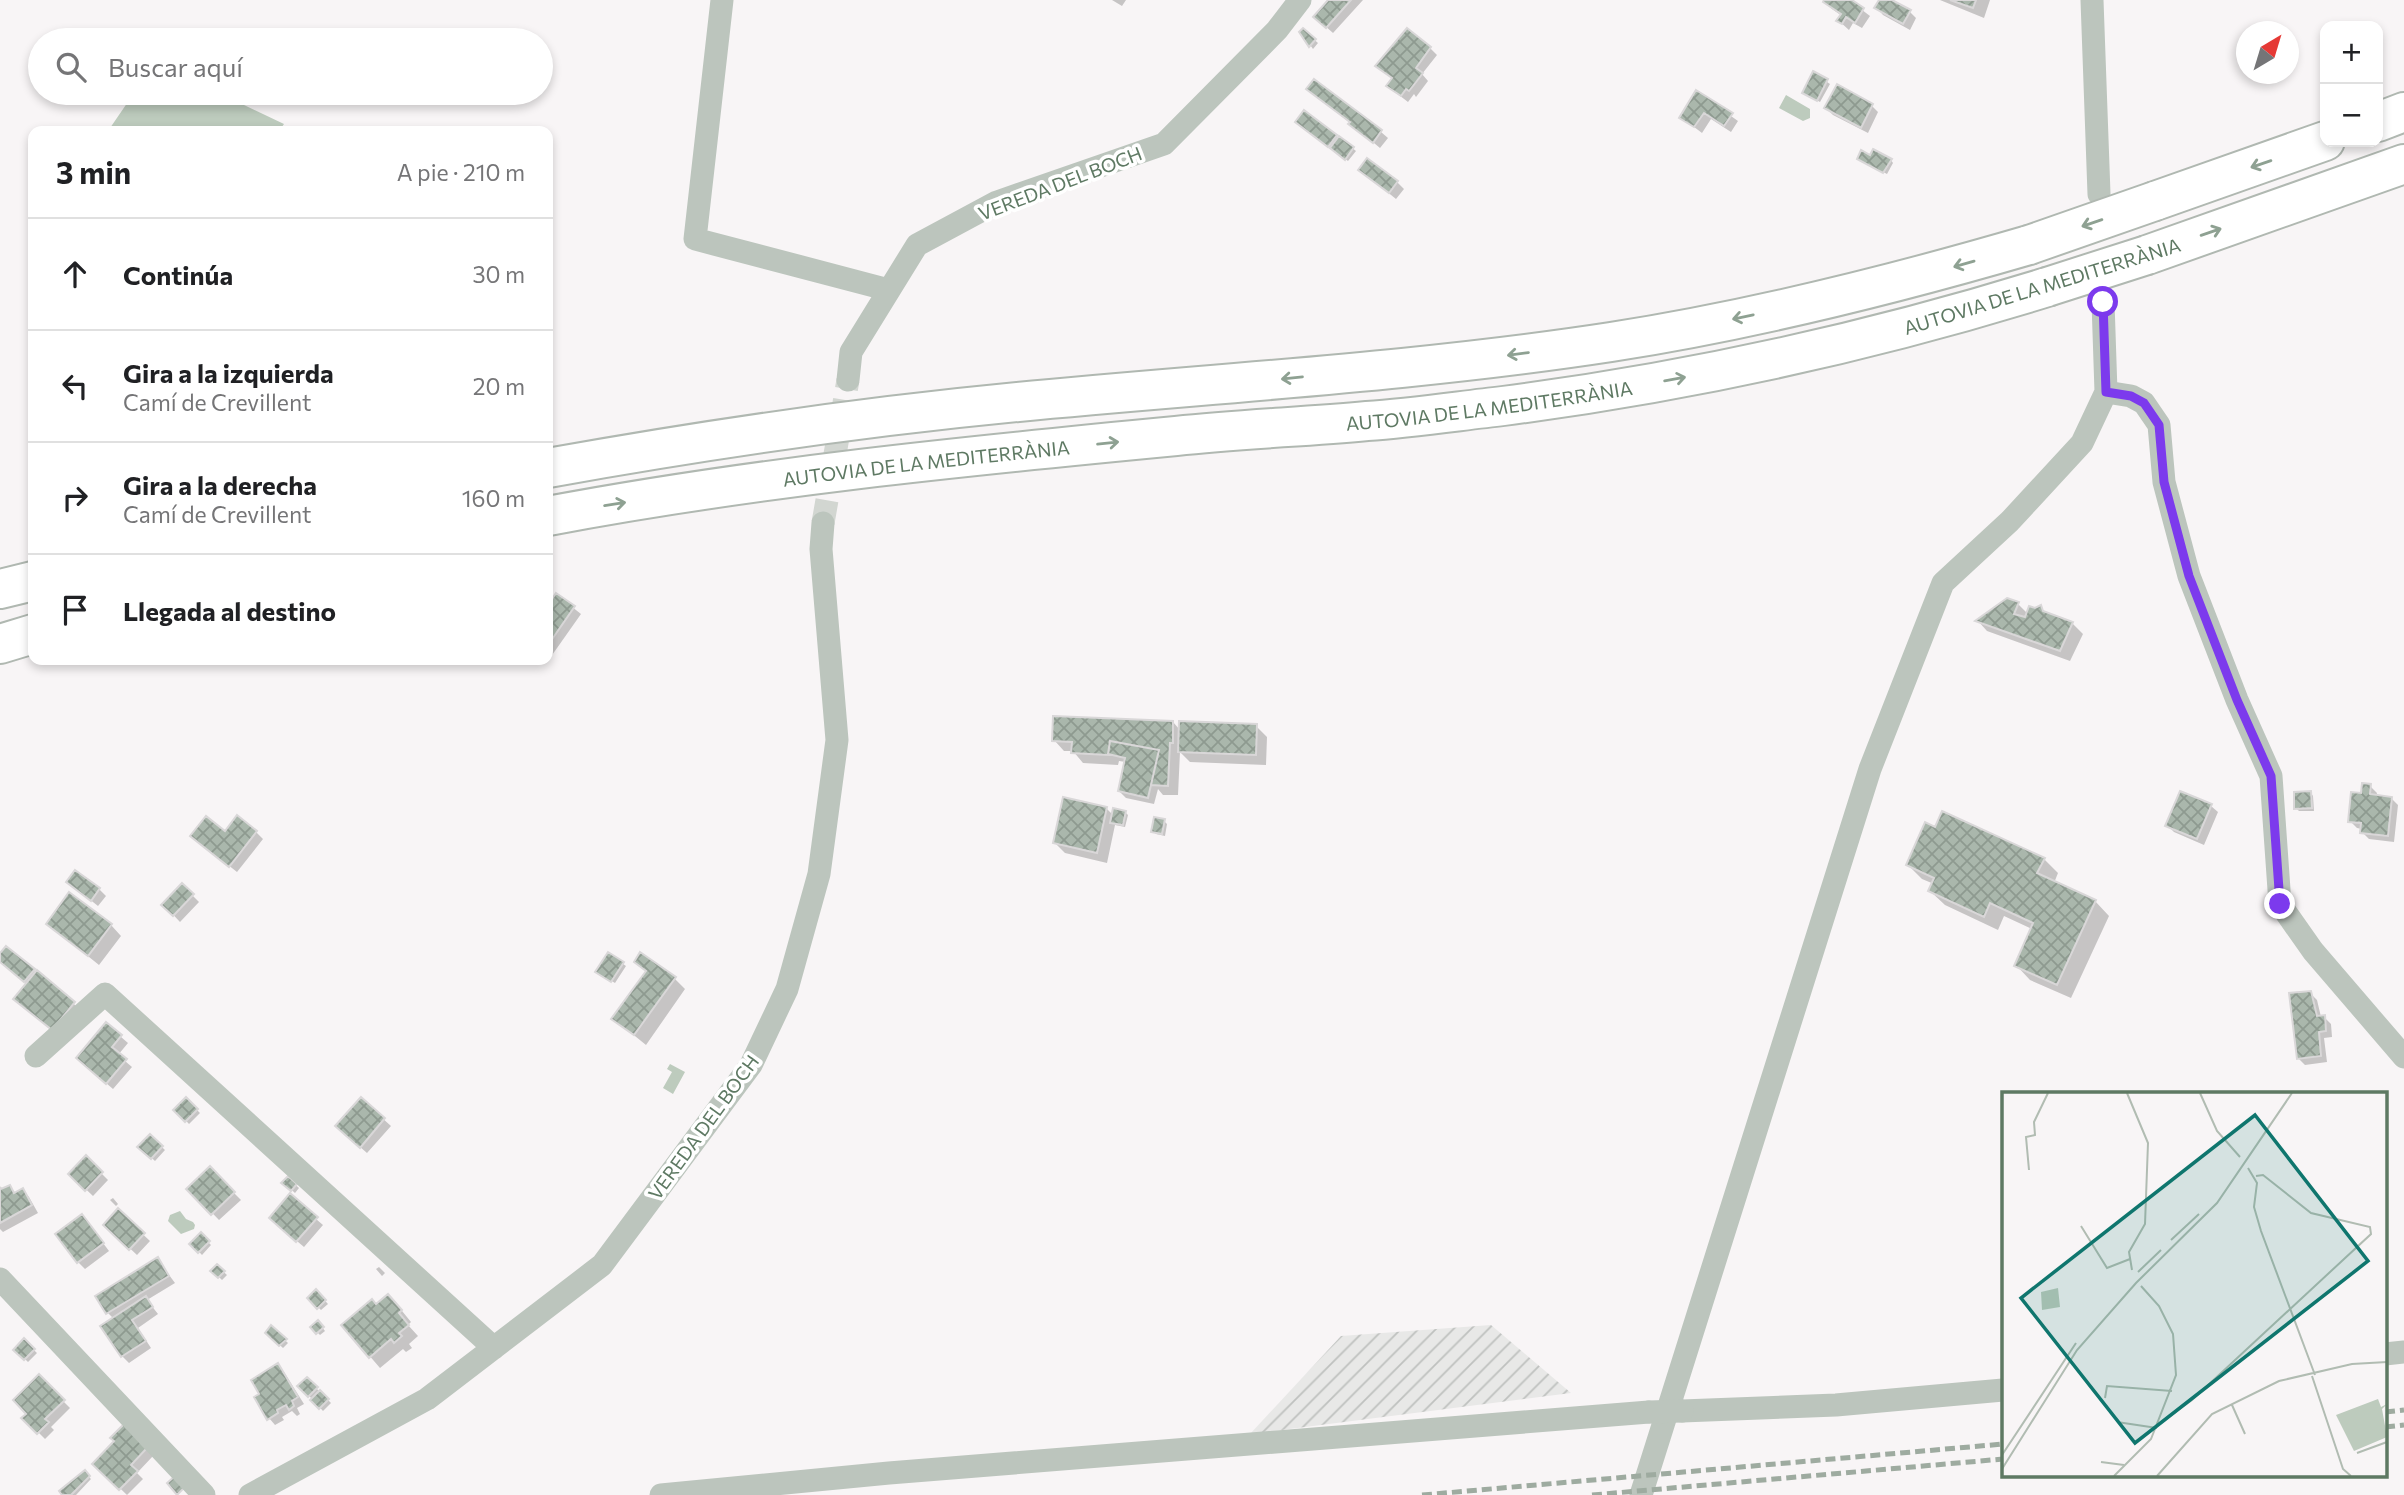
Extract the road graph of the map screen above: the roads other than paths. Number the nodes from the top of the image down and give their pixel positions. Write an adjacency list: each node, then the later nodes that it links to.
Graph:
1 (722, 0): 9 (street)
2 (1300, 0): 9 (street, VEREDA DEL BOCH)
3 (2092, 0): 8 (street)
4 (2404, 112): 5 (highway)
5 (2383, 120)
6 (2320, 143): 13 (highway, one-way to 13, bridge)
7 (2404, 164): 14 (highway, AUTOVIA DE LA MEDITERRÀNIA, one-way to 7, bridge)
8 (2099, 194)
9 (889, 290): 11 (street, VEREDA DEL BOCH)
10 (2103, 302): 12 (street)
11 (848, 380)
12 (2106, 392): 21 (street); 30 (street)
13 (553, 467)
14 (553, 515)
15 (823, 523): 23 (street, VEREDA DEL BOCH)
16 (28, 582): 17 (highway)
17 (0, 589)
18 (28, 636): 19 (highway)
19 (0, 644)
20 (36, 1056): 23 (street)
21 (2404, 1057)
22 (0, 1279): 27 (street)
23 (494, 1348): 28 (street, VEREDA DEL BOCH)
24 (2404, 1352): 25 (street)
25 (2386, 1354)
26 (2002, 1390): 29 (street, bridge)
27 (204, 1495)
28 (250, 1495)
29 (661, 1495)
30 (1641, 1495)

